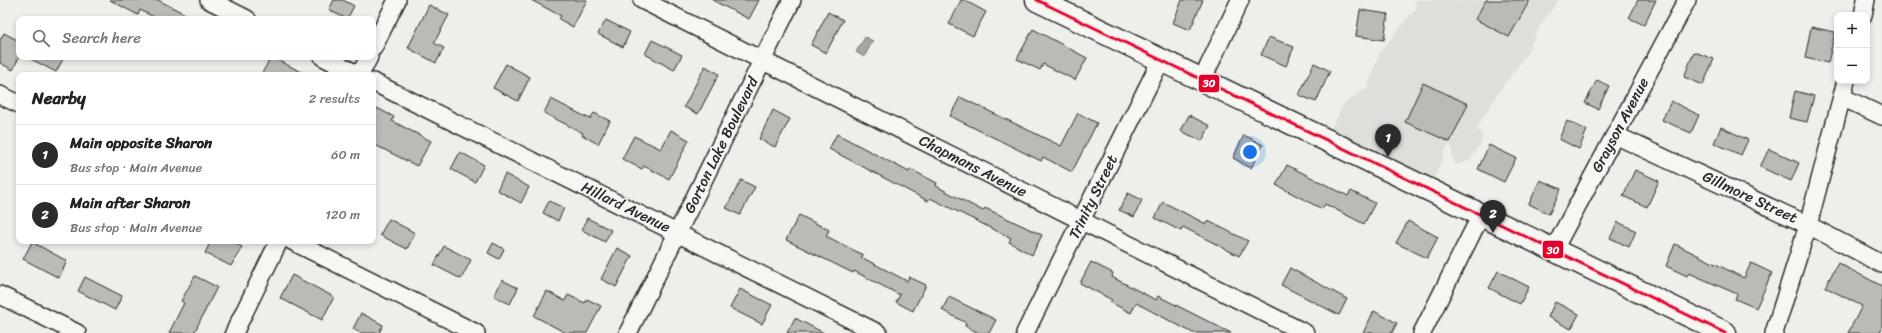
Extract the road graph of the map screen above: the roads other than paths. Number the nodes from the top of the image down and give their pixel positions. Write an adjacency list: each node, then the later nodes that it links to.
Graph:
1 (209, 0): 10 (street)
2 (397, 0): 11 (street)
3 (642, 0): 14 (street, Chapmans Avenue)
4 (792, 0): 14 (street, Gorton Lake Boulevard)
5 (1038, 0): 15 (main road)
6 (1240, 0): 18 (street)
7 (1687, 0): 24 (street, Grayson Avenue)
8 (1866, 0): 9 (street)
9 (1864, 12)
10 (241, 16)
11 (376, 42)
12 (329, 60): 16 (street)
13 (368, 60): 17 (street)
14 (762, 60): 26 (street, Chapmans Avenue); 28 (street, Gorton Lake Boulevard)
15 (1161, 60): 18 (main road); 26 (street, Trinity Street)
16 (354, 72)
17 (362, 72)
18 (1202, 80): 25 (main road)
19 (376, 83): 28 (street, Hillard Avenue)
20 (1844, 89): 23 (street); 27 (street)
21 (0, 95): 22 (street)
22 (16, 103)
23 (1882, 116)
24 (1615, 135): 27 (street, Gillmore Street); 31 (street, Grayson Avenue)
25 (1481, 216): 31 (main road); 41 (street)
26 (1081, 221): 39 (street, Trinity Street); 40 (street, Chapmans Avenue)
27 (1808, 225): 32 (street, Gillmore Street); 43 (street)
28 (677, 233): 37 (street, Gorton Lake Boulevard); 38 (street, Hillard Avenue)
29 (278, 244): 35 (street)
30 (298, 244): 36 (street)
31 (1553, 250): 42 (main road)
32 (1882, 264)
33 (0, 295): 34 (street)
34 (77, 333)
35 (234, 333)
36 (476, 333)
37 (628, 333)
38 (878, 333)
39 (1025, 333)
40 (1305, 333)
41 (1422, 333)
42 (1725, 333)
43 (1774, 333)

